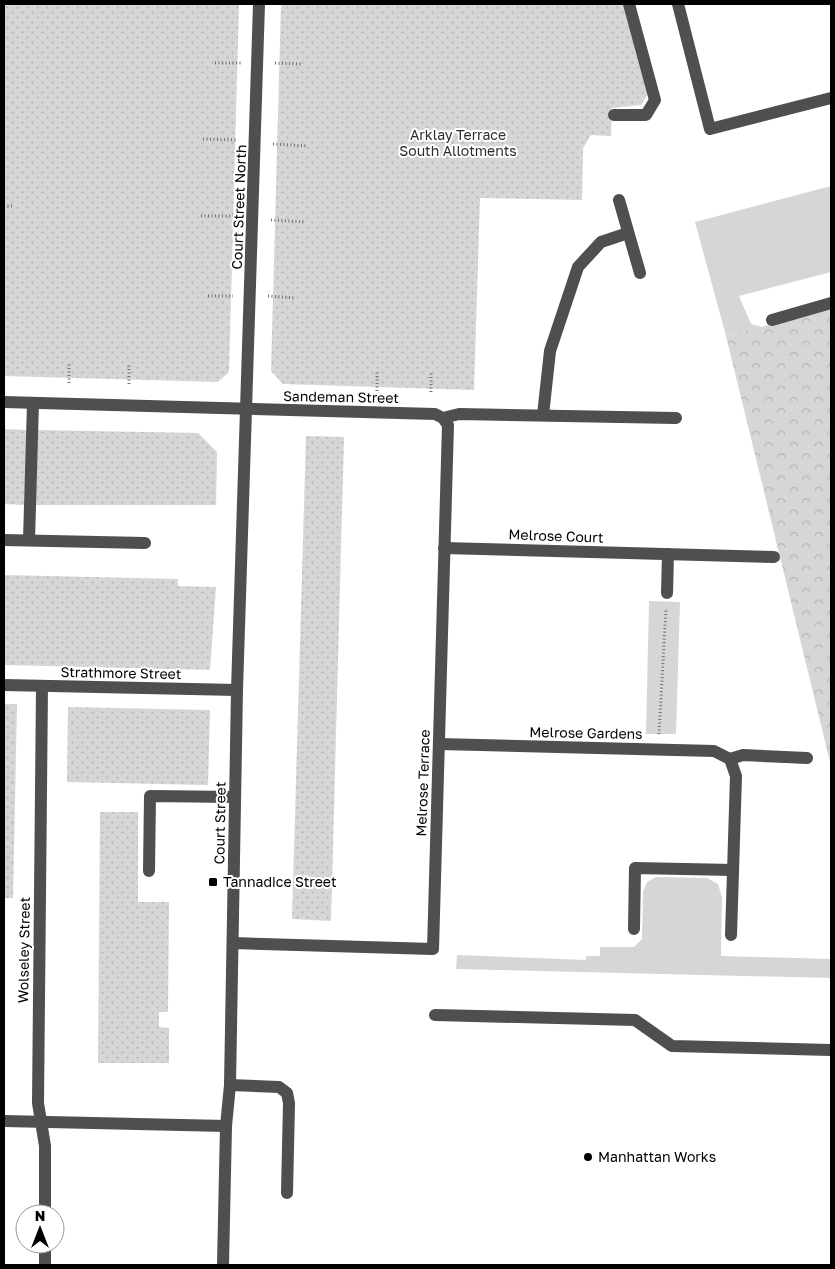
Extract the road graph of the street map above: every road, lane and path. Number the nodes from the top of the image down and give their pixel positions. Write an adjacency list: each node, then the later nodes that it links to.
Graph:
1 (260, 4): 39 (street, Court Street North)
2 (630, 4): 9 (street)
3 (678, 4): 8 (street)
4 (214, 63): 5 (path)
5 (241, 63)
6 (275, 63): 7 (path)
7 (302, 64)
8 (831, 98)
9 (614, 115)
10 (203, 139): 11 (path)
11 (239, 140)
12 (273, 144): 13 (path)
13 (308, 146)
14 (619, 200): 21 (street)
15 (4, 206): 16 (path)
16 (12, 206)
17 (201, 216): 18 (path)
18 (238, 216)
19 (271, 220): 20 (path)
20 (306, 222)
21 (628, 233): 22 (street); 40 (street)
22 (640, 273)
23 (208, 296): 24 (path)
24 (236, 296)
25 (268, 296): 26 (path)
26 (295, 298)
27 (831, 303): 28 (street)
28 (772, 320)
29 (69, 363): 33 (path)
30 (129, 364): 34 (path)
31 (377, 372): 35 (path)
32 (431, 373): 36 (path)
33 (69, 383)
34 (129, 384)
35 (377, 391)
36 (431, 392)
37 (4, 402): 38 (street, Sandeman Street)
38 (33, 403): 39 (street, Sandeman Street); 44 (street)
39 (248, 410): 41 (street, Sandeman Street); 52 (street, Court Street)
40 (542, 415): 41 (street, Sandeman Street); 42 (street, Sandeman Street)
41 (443, 418): 46 (street, Melrose Terrace)
42 (676, 418)
43 (4, 540): 44 (street)
44 (29, 540): 45 (street)
45 (145, 543)
46 (444, 548): 47 (street, Melrose Court); 53 (street, Melrose Terrace)
47 (668, 554): 48 (street, Melrose Court); 49 (street)
48 (774, 557)
49 (667, 593): 54 (path)
50 (4, 685): 51 (street, Strathmore Street)
51 (42, 686): 52 (street, Strathmore Street); 67 (street, Wolseley Street)
52 (237, 690): 57 (street, Court Street)
53 (439, 744): 54 (street, Melrose Gardens); 62 (street, Melrose Terrace)
54 (658, 750): 56 (street, Melrose Gardens)
55 (807, 758): 56 (street, Melrose Gardens)
56 (730, 759): 58 (street)
57 (235, 797): 59 (street); 62 (street, Court Street)
58 (733, 870): 60 (street); 61 (street)
59 (149, 871)
60 (634, 928)
61 (731, 935)
62 (233, 943): 65 (street, Court Street)
63 (435, 1015): 64 (street)
64 (831, 1050)
65 (230, 1085): 68 (street, Court Street); 69 (street)
66 (4, 1121): 67 (street)
67 (41, 1122): 68 (street); 70 (street, Wolseley Street)
68 (226, 1126): 71 (street, Court Street)
69 (287, 1194)
70 (45, 1204)
71 (223, 1265)

